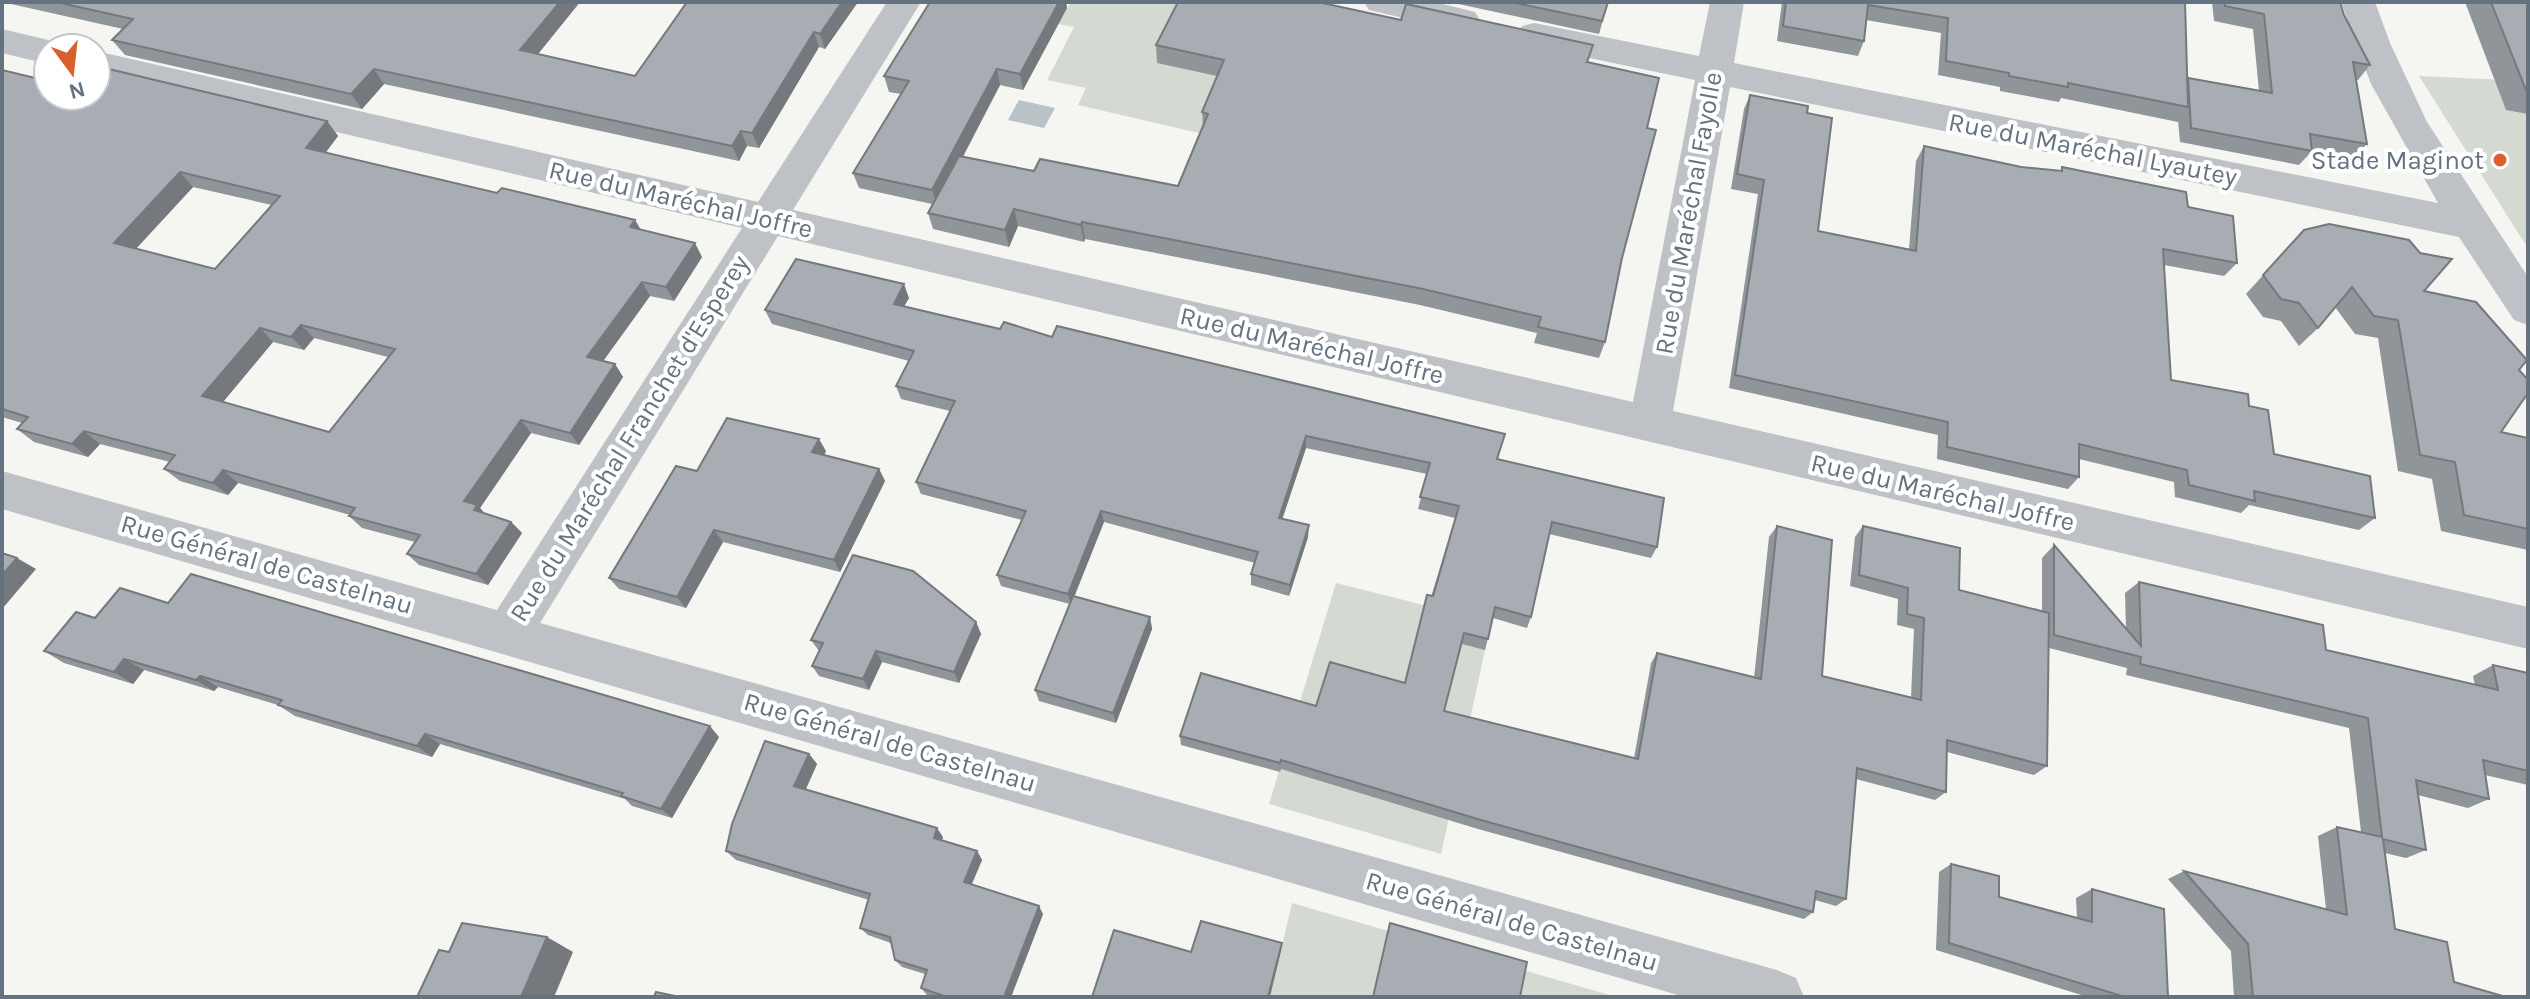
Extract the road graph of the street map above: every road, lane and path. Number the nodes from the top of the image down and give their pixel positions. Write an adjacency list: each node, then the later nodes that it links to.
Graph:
1 (904, 2): 9 (street, Rue du Maréchal Franchet d'Esperey)
2 (1381, 2): 8 (street, Rue du Maréchal Lyautey)
3 (1727, 2): 8 (street, Rue du Maréchal Fayolle)
4 (2358, 2): 10 (street)
5 (2, 41): 6 (street)
6 (32, 48)
7 (112, 67): 9 (street, Rue du Maréchal Joffre)
8 (1714, 74): 10 (street, Rue du Maréchal Lyautey); 12 (street, Rue du Maréchal Fayolle)
9 (765, 219): 12 (street, Rue du Maréchal Joffre); 15 (street, Rue du Maréchal Franchet d'Esperey)
10 (2473, 225): 11 (street)
11 (2528, 309)
12 (1650, 424): 14 (street, Rue du Maréchal Joffre)
13 (2, 490): 15 (street, Rue Général de Castelnau)
14 (2528, 628)
15 (509, 632): 16 (street, Rue Général de Castelnau)
16 (1777, 997)

